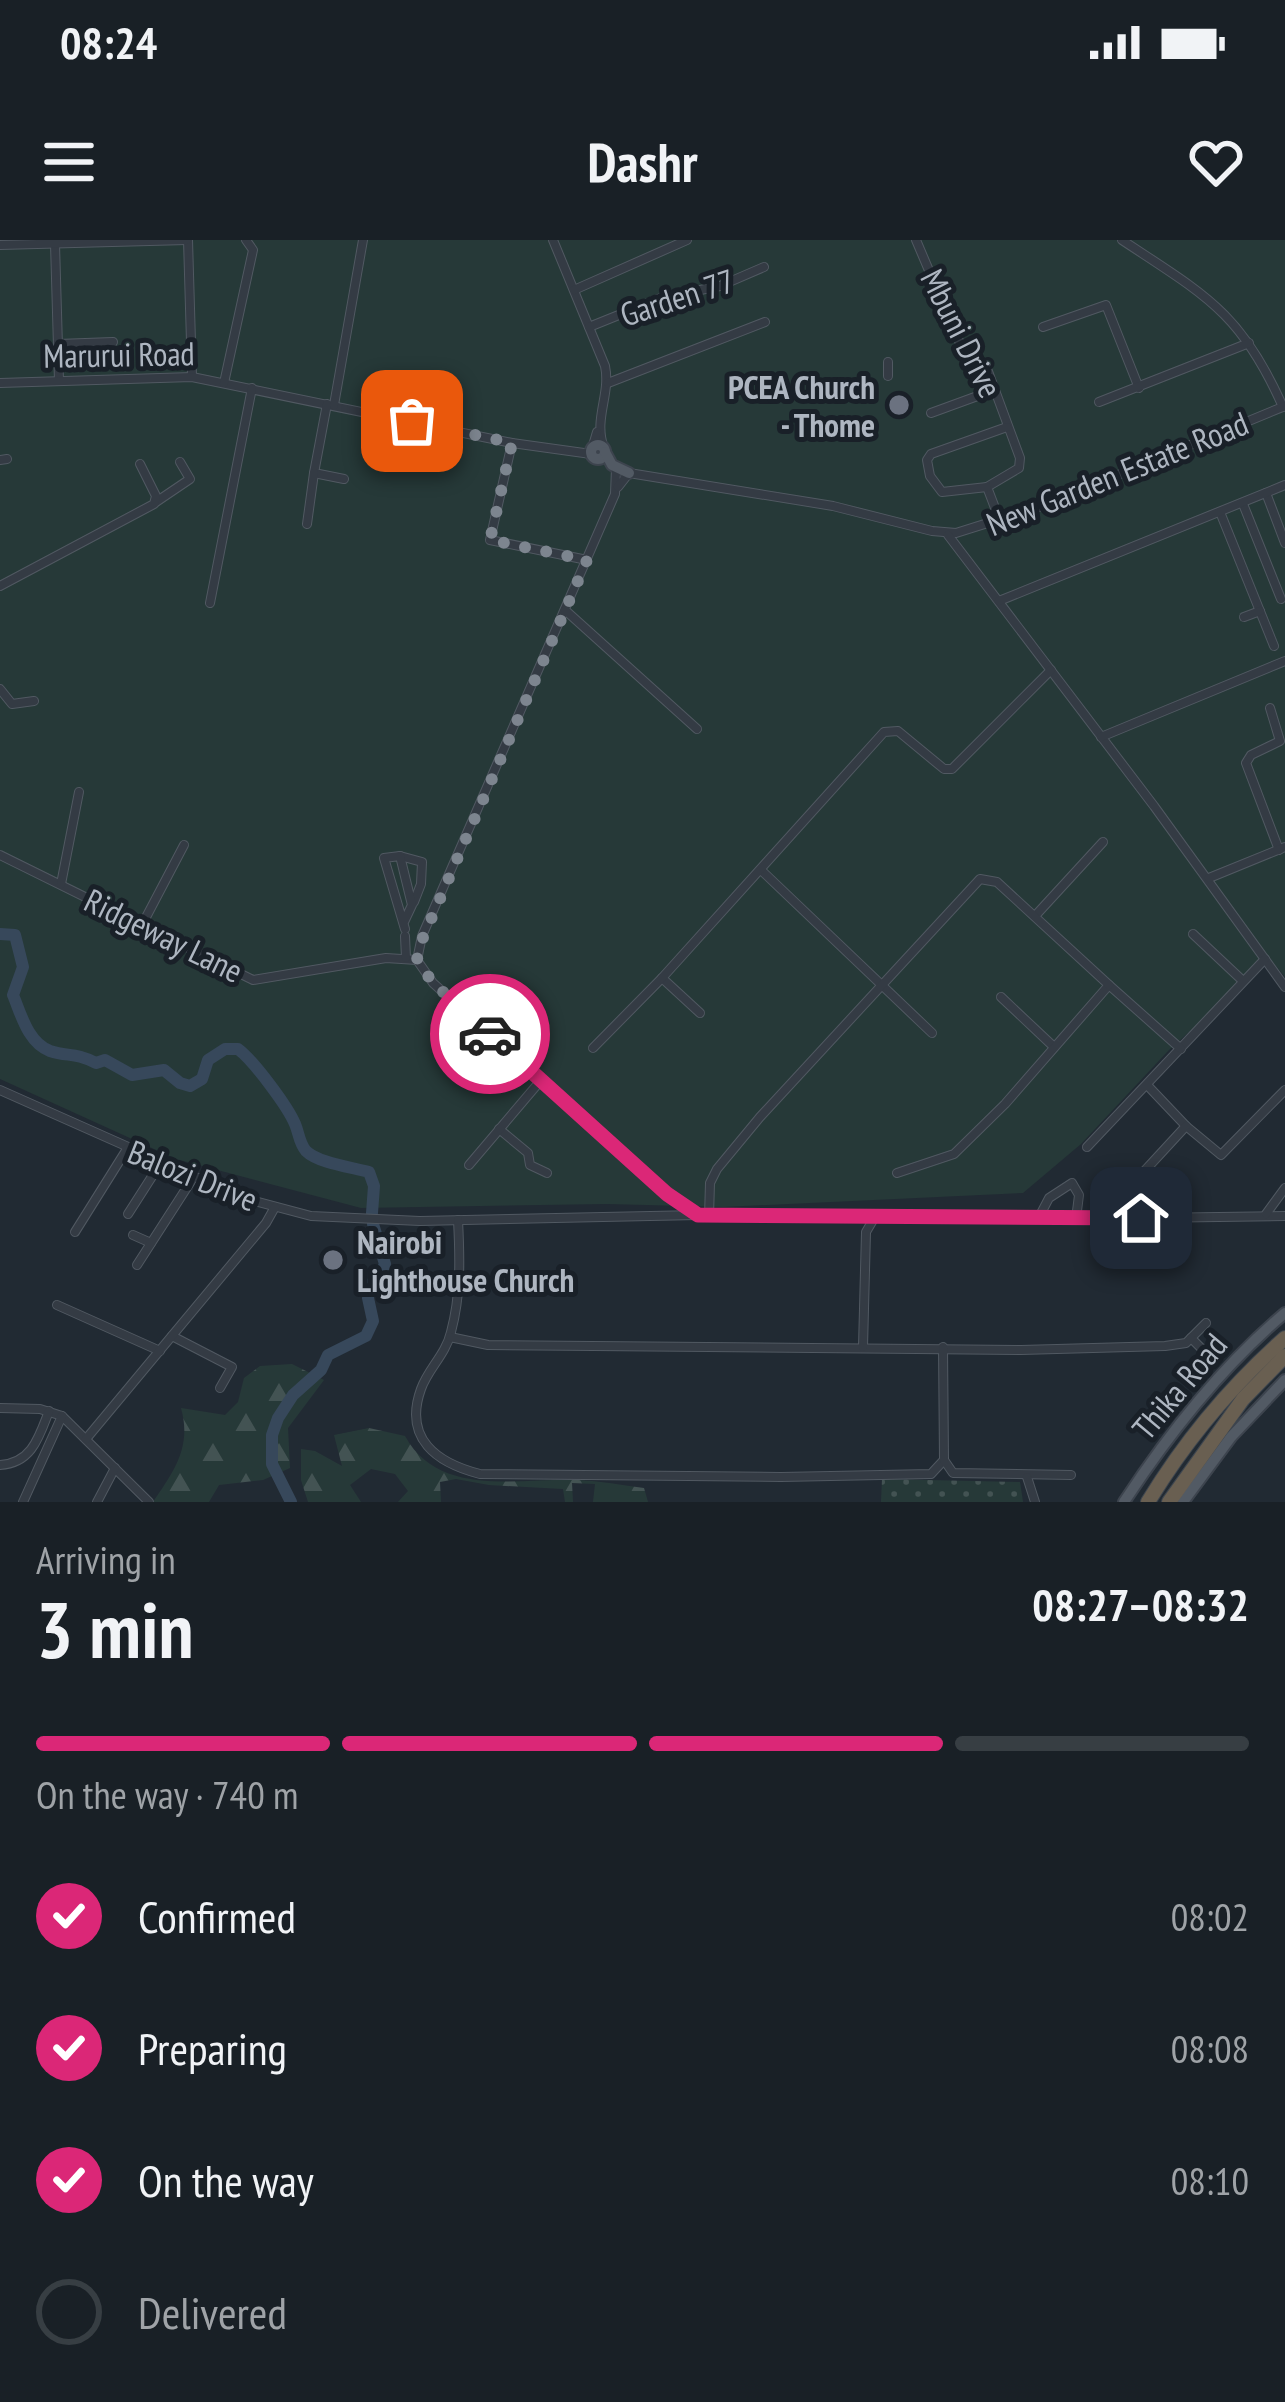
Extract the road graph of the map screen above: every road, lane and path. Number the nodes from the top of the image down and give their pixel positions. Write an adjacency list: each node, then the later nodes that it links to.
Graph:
1 (188, 240): 8 (street); 19 (street)
2 (246, 240): 22 (street)
3 (364, 240): 29 (street)
4 (553, 240): 11 (street)
5 (687, 240): 11 (street)
6 (916, 240): 27 (street, Mbuni Drive)
7 (1122, 240): 16 (street)
8 (55, 242): 9 (street); 17 (street)
9 (0, 245)
10 (764, 266): 13 (street, Garden 77)
11 (574, 290): 13 (street)
12 (765, 322): 24 (street)
13 (589, 327): 24 (street)
14 (1043, 327): 26 (street)
15 (112, 342): 17 (street)
16 (1249, 343): 26 (street); 30 (street)
17 (58, 344): 21 (street)
18 (888, 362): 20 (street)
19 (192, 376): 21 (street, Marurui Road); 22 (street, Marurui Road)
20 (888, 376)
21 (59, 381): 23 (street, Marurui Road)
22 (224, 382): 25 (street, Marurui Road)
23 (0, 383)
24 (608, 383): 34 (street)
25 (252, 388): 29 (street, Marurui Road); 56 (street)
26 (1138, 388): 28 (street)
27 (994, 390): 31 (street); 32 (street, Mbuni Drive)
28 (1099, 402)
29 (330, 405): 33 (street, Marurui Road); 38 (street)
30 (1284, 407): 46 (street, New Garden Estate Road)
31 (932, 412)
32 (1006, 427): 41 (street); 41 (street)
33 (512, 443): 34 (street, Marurui Road); 52 (street)
34 (598, 453): 37 (main road)
35 (180, 462): 43 (street)
36 (140, 464): 43 (street)
37 (619, 469): 49 (street); 52 (street)
38 (314, 473): 39 (street); 47 (street)
39 (344, 479)
40 (1285, 485): 42 (street)
41 (987, 487): 46 (street)
42 (1266, 494): 44 (street); 50 (street)
43 (155, 503): 53 (street)
44 (1243, 504): 45 (street); 54 (street)
45 (1220, 512): 55 (street); 58 (street)
46 (1000, 521): 48 (street, New Garden Estate Road)
47 (307, 524)
48 (966, 532): 49 (street, New Garden Estate Road); 51 (street)
49 (946, 533): 51 (street)
50 (1285, 543)
51 (965, 553): 55 (street)
52 (587, 560): 57 (street)
53 (0, 586)
54 (1281, 599)
55 (999, 601): 62 (street)
56 (210, 602)
57 (565, 610): 66 (street); 84 (street)
58 (1260, 611): 59 (street); 60 (street)
59 (1244, 617)
60 (1274, 646)
61 (1285, 662): 67 (street)
62 (1051, 670): 67 (street); 74 (street)
63 (0, 689): 64 (street)
64 (34, 701)
65 (1270, 709): 71 (street)
66 (697, 729)
67 (1101, 737): 75 (street)
68 (79, 792): 76 (street)
69 (1103, 842): 78 (street)
70 (184, 845): 79 (street)
71 (1282, 849): 75 (street)
72 (0, 855): 76 (street, Ridgeway Lane)
73 (400, 856): 77 (street); 77 (street); 80 (street)
74 (761, 870): 85 (street); 87 (street)
75 (1208, 879): 83 (street)
76 (61, 884): 79 (street, Ridgeway Lane)
77 (412, 905): 80 (street)
78 (1034, 916): 87 (street); 88 (street)
79 (143, 923): 82 (street, Ridgeway Lane)
80 (405, 929): 82 (street)
81 (1193, 934): 86 (street)
82 (406, 958): 84 (street, Ridgeway Lane)
83 (1264, 959): 86 (street); 89 (street)
84 (417, 960): 96 (street)
85 (662, 978): 91 (street); 94 (street)
86 (1243, 981): 95 (street)
87 (883, 984): 92 (street); 117 (street)
88 (1109, 985): 93 (street); 95 (street)
89 (1285, 987)
90 (1001, 997): 93 (street)
91 (700, 1013)
92 (932, 1033)
93 (1054, 1047): 107 (street)
94 (593, 1048)
95 (1180, 1049): 97 (street)
96 (542, 1079): 101 (street); 111 (street)
97 (1148, 1085): 100 (street); 102 (street)
98 (0, 1090): 103 (street, Balozi Drive)
99 (1285, 1090): 100 (street)
100 (1186, 1126): 122 (street)
101 (499, 1129): 105 (street); 106 (street)
102 (1087, 1147)
103 (127, 1148): 104 (street, Balozi Drive); 125 (street)
104 (160, 1164): 109 (street, Balozi Drive); 113 (street)
105 (469, 1165)
106 (548, 1173)
107 (897, 1173)
108 (1176, 1176): 120 (street)
109 (194, 1178): 112 (street, Balozi Drive); 128 (street)
110 (1285, 1188): 118 (street)
111 (667, 1194): 116 (street); 117 (street)
112 (274, 1208): 123 (street, Balozi Drive); 133 (street)
113 (128, 1214)
114 (853, 1215): 115 (street, Balozi Drive); 117 (street, Balozi Drive); 126 (street)
115 (876, 1215): 121 (street, Balozi Drive); 126 (street)
116 (661, 1216): 117 (street, Balozi Drive); 123 (street, Balozi Drive)
117 (704, 1216)
118 (1265, 1216): 119 (street, Balozi Drive); 120 (street, Balozi Drive)
119 (1285, 1216)
120 (1148, 1218): 122 (street, Balozi Drive)
121 (1038, 1219): 124 (street, Balozi Drive); 124 (street)
122 (1112, 1219): 124 (street, Balozi Drive)
123 (458, 1220): 134 (street)
124 (1076, 1220)
125 (76, 1232)
126 (866, 1232): 137 (street)
127 (133, 1235): 128 (street)
128 (151, 1243): 129 (street)
129 (137, 1265)
130 (57, 1305): 139 (street)
131 (1285, 1313): 157 (main road, Thika Road)
132 (1206, 1323): 135 (street)
133 (172, 1336): 139 (street); 143 (street)
134 (450, 1337): 137 (street); 148 (street)
135 (1191, 1338): 138 (street); 141 (street)
136 (1285, 1338): 158 (highway, Thika Road)
137 (863, 1347): 138 (street)
138 (943, 1347): 148 (street)
139 (160, 1351): 147 (street)
140 (1285, 1356): 159 (highway, Thika Road)
141 (1212, 1359)
142 (1285, 1380): 160 (main road)
143 (220, 1388)
144 (0, 1408): 145 (street)
145 (49, 1411): 146 (street); 149 (street)
146 (62, 1417): 147 (street); 153 (street)
147 (86, 1438): 150 (street)
148 (944, 1460): 152 (street)
149 (0, 1465)
150 (115, 1468): 154 (street); 155 (street)
151 (1071, 1475): 152 (street)
152 (1026, 1476): 156 (street)
153 (23, 1502)
154 (97, 1502)
155 (149, 1502)
156 (1035, 1502)
157 (1124, 1502)
158 (1148, 1502)
159 (1169, 1502)
160 (1183, 1502)

